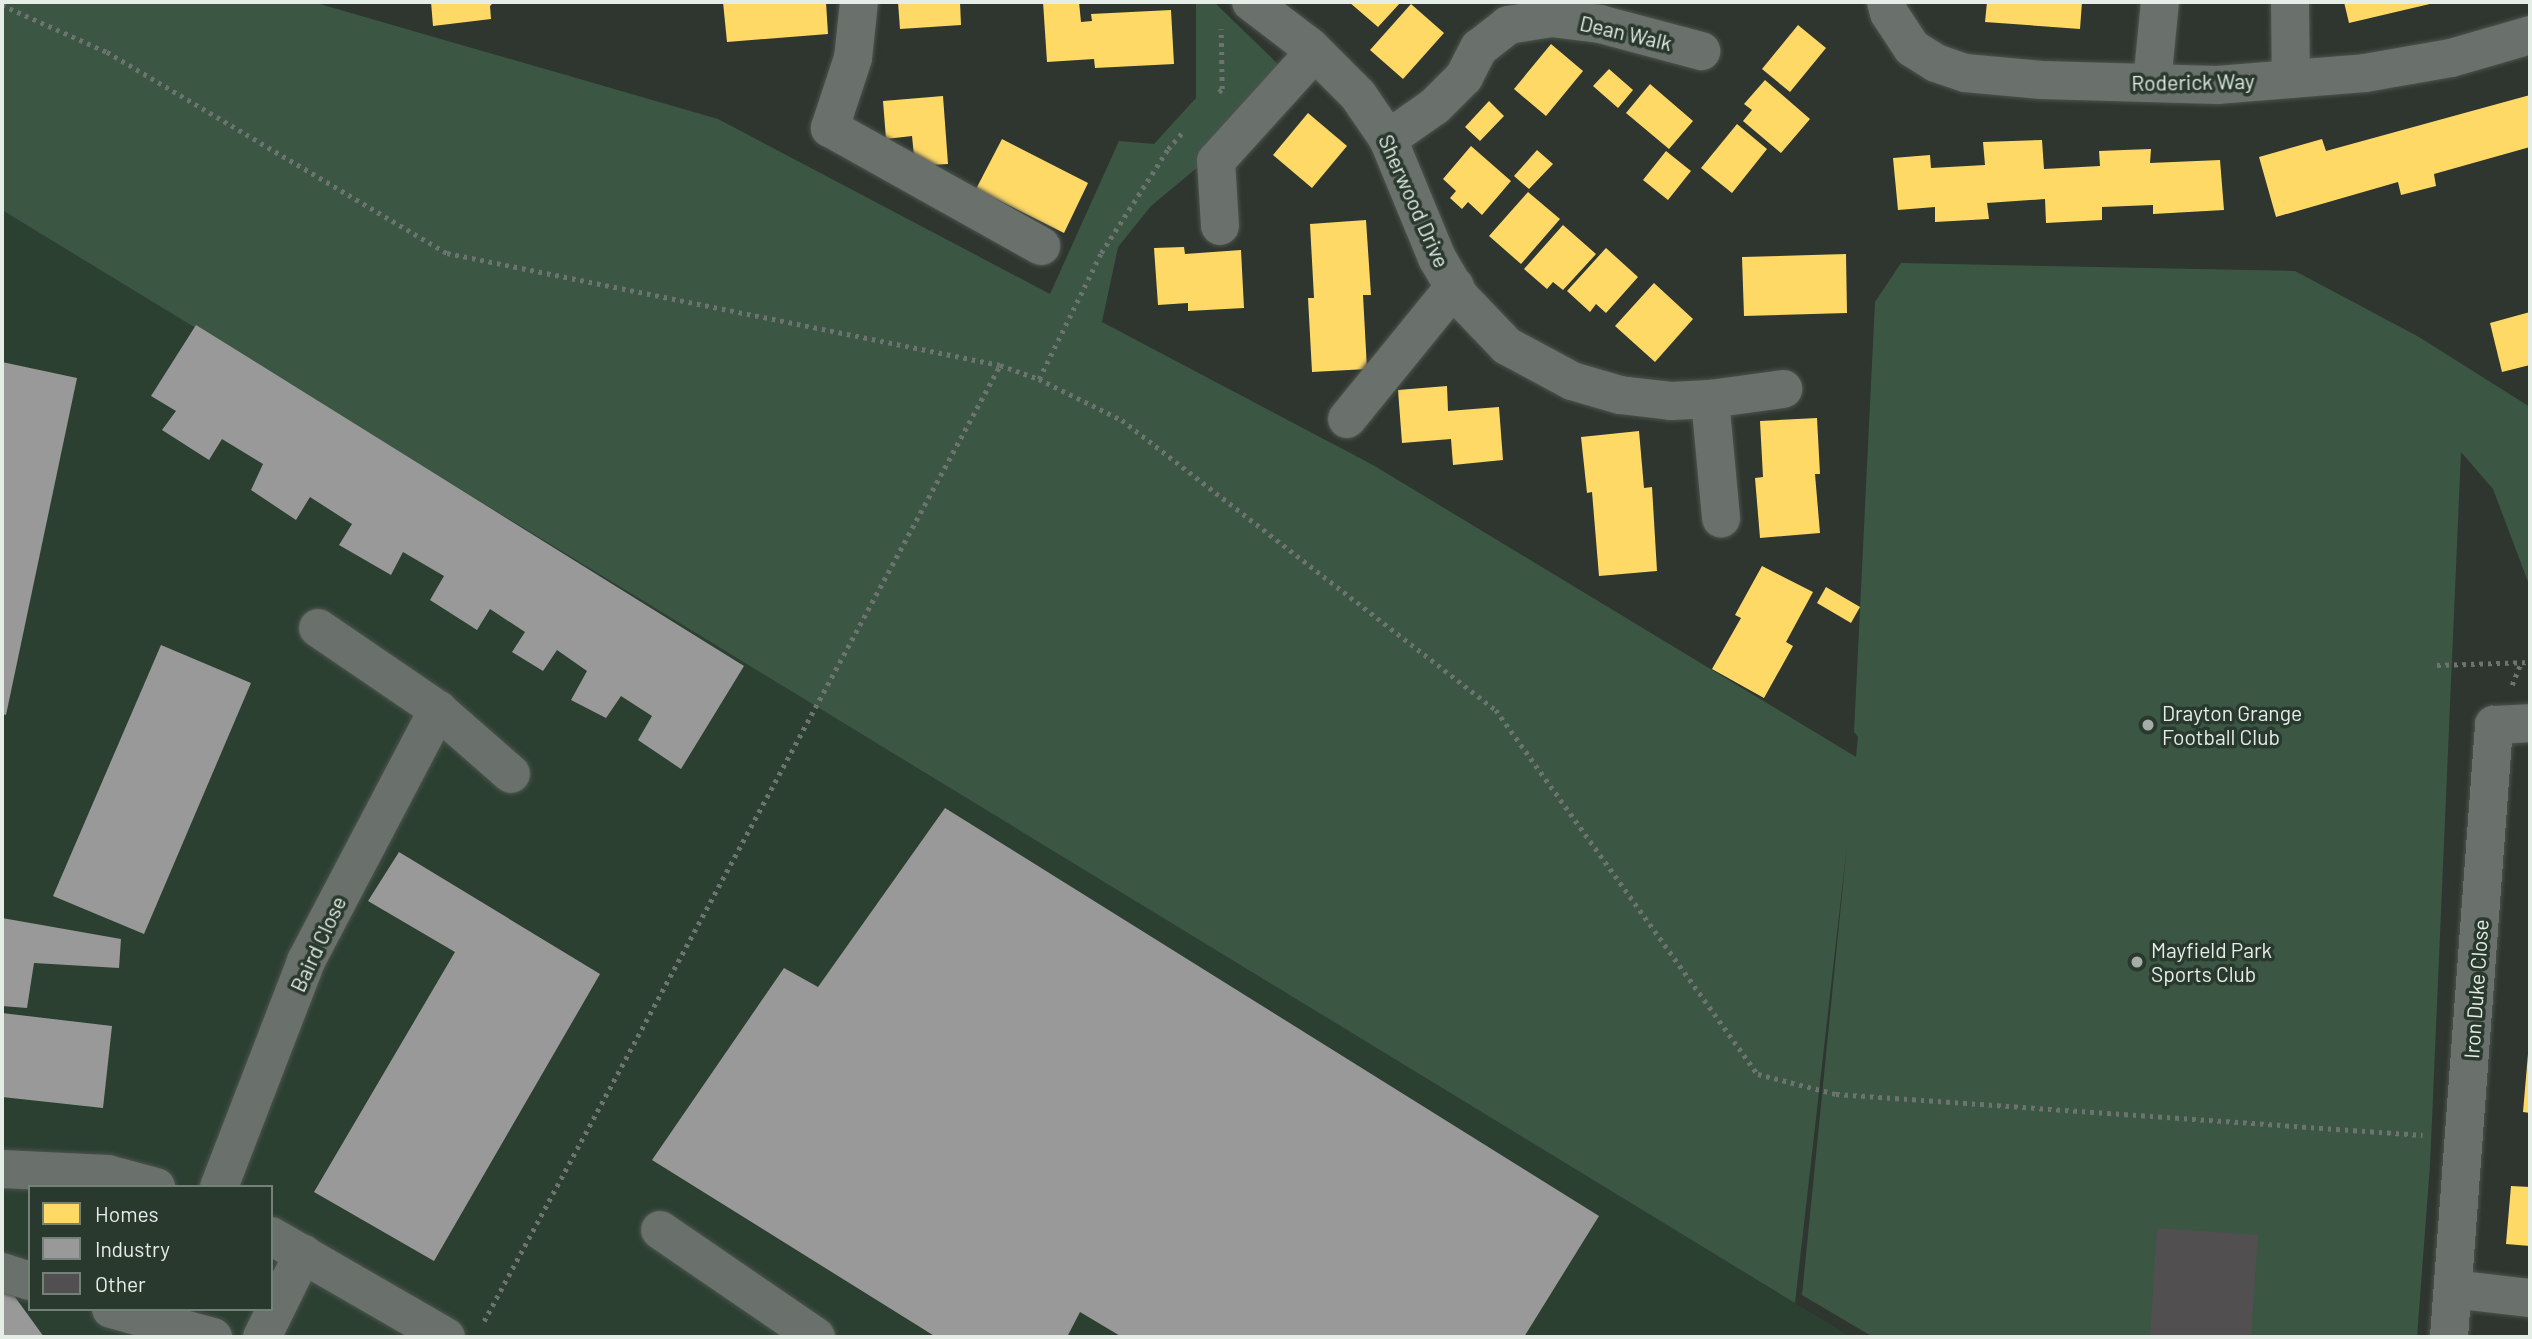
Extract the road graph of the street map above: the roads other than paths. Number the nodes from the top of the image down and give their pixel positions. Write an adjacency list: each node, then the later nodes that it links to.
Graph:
1 (859, 2): 14 (street)
2 (1251, 2): 9 (street, Sherwood Drive)
3 (1886, 2): 11 (street, Roderick Way)
4 (2160, 2): 11 (street)
5 (2290, 2): 10 (street)
6 (1536, 10): 8 (street, Dean Walk); 12 (street, Dean Walk)
7 (2530, 35): 10 (street, Roderick Way)
8 (1701, 51)
9 (1315, 52): 12 (street, Sherwood Drive); 13 (street)
10 (2291, 79): 11 (street, Roderick Way)
11 (2152, 83)
12 (1388, 139): 15 (street, Sherwood Drive)
13 (1220, 226)
14 (1041, 246)
15 (1455, 286): 17 (street, Sherwood Drive); 18 (street)
16 (1783, 389): 17 (street, Sherwood Drive)
17 (1710, 399): 19 (street)
18 (1347, 419)
19 (1721, 518)
20 (318, 628): 21 (street)
21 (438, 710): 23 (street); 26 (street, Baird Close)
22 (2530, 723): 31 (street, Iron Duke Close)
23 (511, 775)
24 (2, 1169): 25 (street)
25 (149, 1185)
26 (220, 1185)
27 (660, 1230): 39 (street)
28 (287, 1245): 32 (street); 38 (street)
29 (2, 1272): 30 (street)
30 (28, 1280)
31 (2453, 1289): 33 (street); 40 (street, Iron Duke Close)
32 (273, 1297)
33 (2530, 1298)
34 (118, 1311): 36 (street)
35 (269, 1311): 37 (street)
36 (213, 1337)
37 (262, 1337)
38 (446, 1337)
39 (816, 1337)
40 (2449, 1337)

